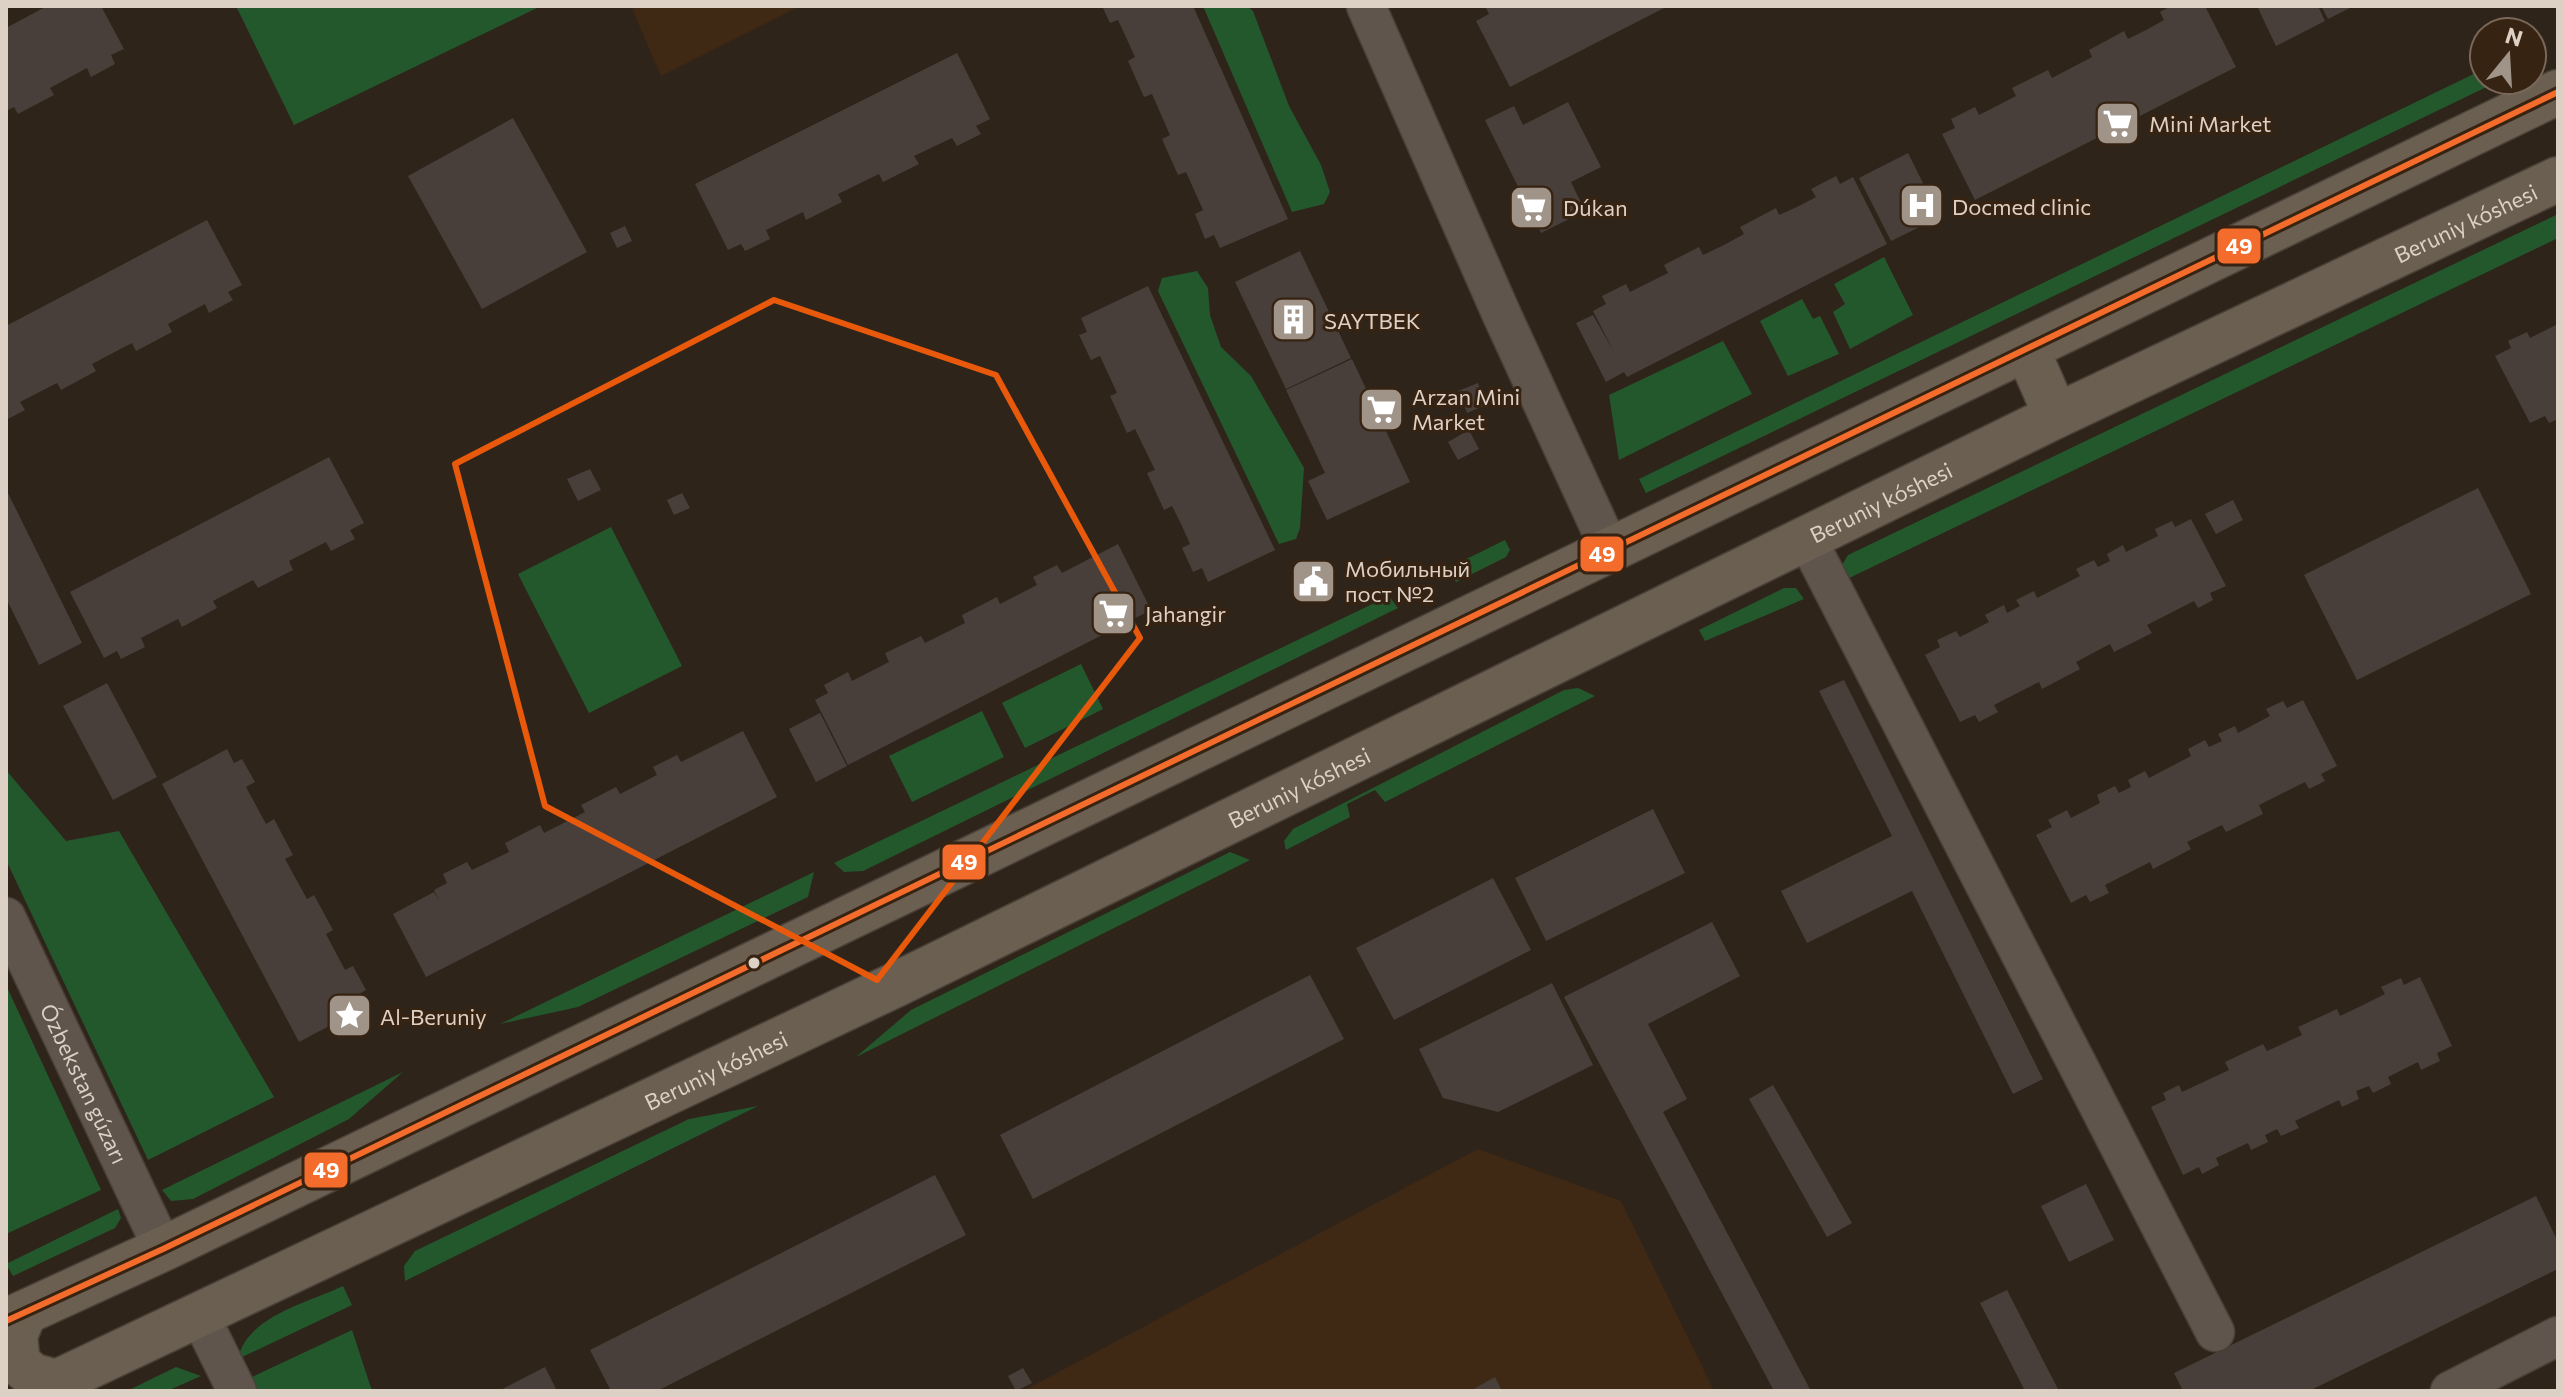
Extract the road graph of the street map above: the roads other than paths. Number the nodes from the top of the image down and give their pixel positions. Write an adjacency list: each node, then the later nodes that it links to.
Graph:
1 (1366, 6): 7 (street)
2 (2558, 92): 4 (main road)
3 (2558, 179): 5 (main road, Beruniy kóshesi)
4 (2027, 349): 5 (main road); 7 (main road)
5 (2056, 416): 6 (main road, Beruniy kóshesi)
6 (1807, 539): 10 (main road, Beruniy kóshesi); 12 (street)
7 (1610, 550): 9 (main road)
8 (6, 917): 9 (street, Ózbekstan gúzarı)
9 (163, 1249): 11 (main road)
10 (200, 1316): 14 (main road, Beruniy kóshesi); 15 (street)
11 (15, 1318): 14 (main road)
12 (2215, 1332)
13 (2558, 1336): 16 (street)
14 (49, 1387)
15 (237, 1391)
16 (2450, 1391)

